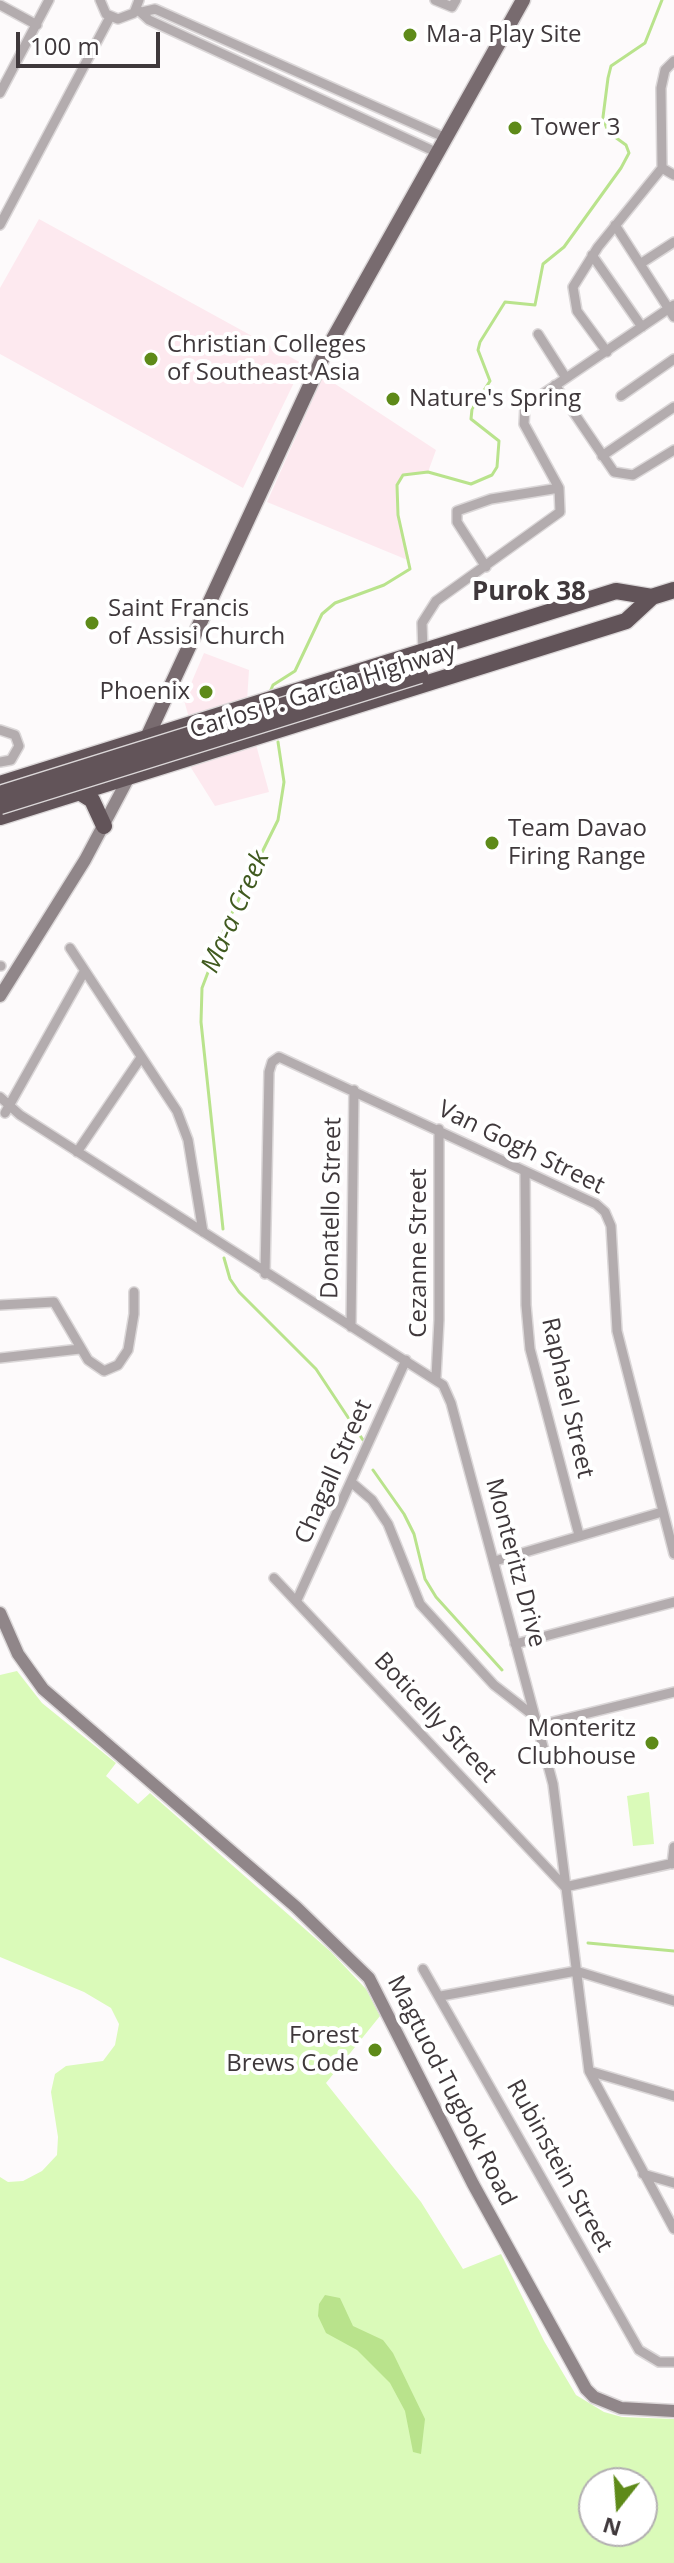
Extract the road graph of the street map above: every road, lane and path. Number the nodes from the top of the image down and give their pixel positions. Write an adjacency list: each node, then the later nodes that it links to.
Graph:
1 (49, 0): 9 (street)
2 (100, 0): 8 (street)
3 (435, 0): 5 (street)
4 (523, 0): 14 (main road)
5 (454, 4)
6 (0, 5): 9 (street)
7 (139, 7): 8 (street); 11 (street); 12 (street)
8 (110, 17): 18 (street)
9 (37, 25): 13 (street)
10 (674, 61): 16 (street)
11 (307, 77): 12 (street); 14 (street)
12 (302, 88): 15 (street)
13 (0, 93)
14 (446, 138): 15 (main road)
15 (438, 153): 48 (main road)
16 (662, 168): 17 (street); 19 (street)
17 (674, 175)
18 (0, 225)
19 (615, 225): 21 (street); 22 (street)
20 (674, 242): 22 (street)
21 (592, 255): 24 (street); 26 (street)
22 (640, 264): 23 (street)
23 (672, 310): 24 (street)
24 (642, 327): 26 (street)
25 (538, 334): 28 (street)
26 (607, 352): 28 (street)
27 (674, 359): 30 (street)
28 (566, 378): 29 (street)
29 (555, 385): 33 (street); 34 (street)
30 (621, 396)
31 (674, 407): 33 (street)
32 (674, 450): 33 (street)
33 (602, 456)
34 (559, 488): 35 (street); 35 (street)
35 (486, 567): 39 (street)
36 (674, 590): 37 (highway, Carlos P. Garcia Highway)
37 (645, 599): 39 (highway, Carlos P. Garcia Highway); 39 (highway, Carlos P. Garcia Highway); 41 (highway, Carlos P. Garcia Highway)
38 (392, 661): 39 (highway, Carlos P. Garcia Highway); 40 (highway, Carlos P. Garcia Highway); 41 (highway)
39 (419, 664): 57 (highway, Carlos P. Garcia Highway, bridge); 59 (highway, Carlos P. Garcia Highway, bridge)
40 (336, 679): 42 (highway, Carlos P. Garcia Highway); 43 (highway)
41 (402, 691): 43 (highway, Carlos P. Garcia Highway)
42 (282, 695): 44 (highway, Carlos P. Garcia Highway); 46 (highway)
43 (345, 709): 46 (highway, Carlos P. Garcia Highway)
44 (234, 711): 45 (highway, Carlos P. Garcia Highway); 49 (highway)
45 (188, 725): 48 (highway, Carlos P. Garcia Highway); 50 (highway)
46 (292, 725): 49 (highway, Carlos P. Garcia Highway)
47 (0, 730): 52 (street)
48 (148, 738): 51 (highway, Carlos P. Garcia Highway); 54 (main road)
49 (244, 741): 50 (highway, Carlos P. Garcia Highway)
50 (198, 755): 54 (highway, Carlos P. Garcia Highway)
51 (85, 757): 53 (highway, Carlos P. Garcia Highway); 56 (highway)
52 (3, 762): 55 (street)
53 (52, 768): 55 (highway, Carlos P. Garcia Highway); 58 (highway)
54 (129, 777): 56 (highway, Carlos P. Garcia Highway); 62 (main road)
55 (6, 782): 60 (highway)
56 (86, 790): 58 (highway, Carlos P. Garcia Highway); 62 (highway)
57 (0, 794)
58 (62, 798): 60 (highway, Carlos P. Garcia Highway)
59 (0, 806)
60 (21, 810): 61 (highway, Carlos P. Garcia Highway)
61 (0, 817)
62 (104, 826): 65 (main road)
63 (70, 948): 64 (street)
64 (84, 972): 66 (street); 69 (street)
65 (0, 996)
66 (140, 1059): 73 (street); 75 (street)
67 (354, 1090): 72 (street, Van Gogh Street); 76 (street, Van Gogh Street); 79 (street, Donatello Street)
68 (0, 1097): 69 (street)
69 (10, 1103): 70 (street); 71 (street)
70 (2, 1112): 71 (street)
71 (20, 1115): 73 (street)
72 (439, 1129): 74 (street, Van Gogh Street); 83 (street, Cezanne Street)
73 (77, 1152): 75 (street)
74 (525, 1172): 85 (street, Van Gogh Street); 86 (street, Raphael Street)
75 (203, 1232): 76 (street)
76 (265, 1274): 79 (street)
77 (134, 1292): 80 (street)
78 (0, 1305): 80 (street)
79 (351, 1327): 82 (street)
80 (80, 1349): 81 (street)
81 (0, 1358)
82 (406, 1360): 83 (street); 84 (street, Chagall Street)
83 (436, 1377): 88 (street, Monteritz Drive)
84 (351, 1482): 90 (street, Chagall Street); 95 (street)
85 (662, 1512): 86 (street); 87 (street, Van Gogh Street)
86 (579, 1535): 88 (street)
87 (674, 1554)
88 (495, 1561): 93 (street, Monteritz Drive)
89 (274, 1578): 90 (street, Boticelly Street)
90 (297, 1600): 98 (street, Boticelly Street)
91 (674, 1602): 93 (street)
92 (0, 1613): 109 (main road, Magtuod-Tugbok Road)
93 (515, 1644): 95 (street, Monteritz Drive)
94 (674, 1692): 95 (street)
95 (535, 1721): 98 (street, Monteritz Drive)
96 (674, 1847): 97 (street)
97 (673, 1864): 98 (street)
98 (565, 1887): 100 (street, Monteritz Drive)
99 (423, 1969): 101 (street, Rubinstein Street)
100 (576, 1971): 101 (street); 102 (street); 103 (street, Monteritz Drive)
101 (441, 1996): 108 (street, Rubinstein Street)
102 (674, 2001)
103 (589, 2071): 104 (street); 105 (street, Monteritz Drive)
104 (674, 2096)
105 (643, 2174): 106 (street); 107 (street, Monteritz Drive)
106 (674, 2183)
107 (674, 2229)
108 (674, 2362)
109 (674, 2411)

